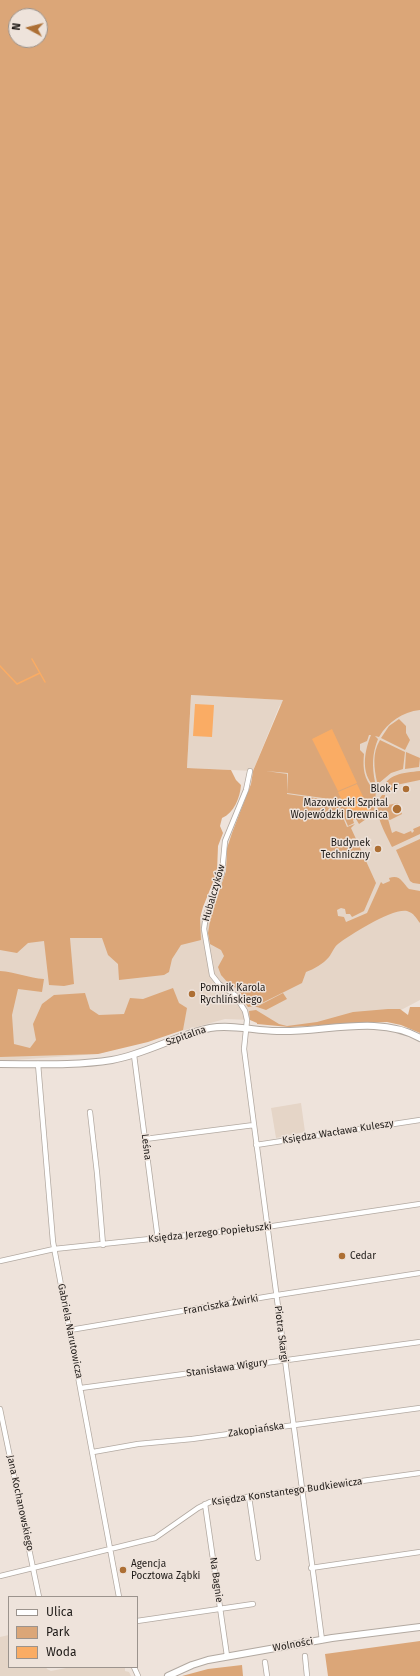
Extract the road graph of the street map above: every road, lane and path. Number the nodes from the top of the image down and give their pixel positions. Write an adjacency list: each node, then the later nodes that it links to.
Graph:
1 (250, 771): 2 (street, Hubalczyków)
2 (246, 1029): 3 (street, Szpitalna); 4 (street, Szpitalna); 9 (street, Piotra Skargi)
3 (420, 1038)
4 (134, 1054): 6 (street, Szpitalna); 10 (street, Leśna)
5 (0, 1064): 6 (street, Szpitalna)
6 (38, 1064): 16 (street, Gabriela Narutowicza)
7 (90, 1112): 15 (street)
8 (420, 1120): 11 (street, Księdza Wacława Kuleszy)
9 (254, 1125): 10 (street); 11 (street, Piotra Skargi)
10 (145, 1139): 14 (street, Leśna)
11 (256, 1145): 13 (street, Piotra Skargi)
12 (420, 1204): 13 (street, Księdza Jerzego Popiełuszki)
13 (266, 1227): 14 (street, Księdza Jerzego Popiełuszki); 19 (street, Piotra Skargi)
14 (158, 1240): 15 (street, Księdza Jerzego Popiełuszki)
15 (103, 1245): 16 (street, Księdza Jerzego Popiełuszki)
16 (54, 1249): 17 (street, Księdza Jerzego Popiełuszki); 20 (street, Gabriela Narutowicza)
17 (0, 1261)
18 (420, 1273): 19 (street, Franciszka Żwirki)
19 (276, 1296): 20 (street, Franciszka Żwirki); 22 (street, Piotra Skargi)
20 (70, 1330): 23 (street, Gabriela Narutowicza)
21 (420, 1342): 22 (street, Stanisława Wigury)
22 (284, 1361): 23 (street, Stanisława Wigury); 26 (street, Piotra Skargi)
23 (81, 1388): 27 (street, Gabriela Narutowicza)
24 (420, 1408): 26 (street, Zakopiańska)
25 (0, 1409): 35 (street, Jana Kochanowskiego)
26 (293, 1425): 27 (street, Zakopiańska); 29 (street, Piotra Skargi)
27 (93, 1452): 32 (street, Gabriela Narutowicza)
28 (420, 1473): 29 (street, Księdza Konstantego Budkiewicza)
29 (302, 1490): 30 (street, Księdza Konstantego Budkiewicza); 36 (street, Piotra Skargi)
30 (250, 1497): 31 (street, Księdza Konstantego Budkiewicza); 34 (street)
31 (205, 1504): 32 (street, Księdza Konstantego Budkiewicza); 41 (street, Na Bagnie)
32 (110, 1549): 35 (street, Księdza Konstantego Budkiewicza); 39 (street, Gabriela Narutowicza)
33 (420, 1552): 36 (street)
34 (258, 1558)
35 (34, 1568): 37 (street, Księdza Konstantego Budkiewicza); 38 (street, Jana Kochanowskiego)
36 (312, 1568): 44 (street, Piotra Skargi)
37 (0, 1576)
38 (39, 1596)
39 (119, 1596)
40 (253, 1604): 41 (street)
41 (220, 1609): 42 (street); 45 (street, Na Bagnie)
42 (138, 1621)
43 (420, 1627): 44 (street, Wolności)
44 (322, 1640): 45 (street, Wolności)
45 (227, 1656): 48 (street, Wolności)
46 (305, 1656): 50 (street)
47 (265, 1662): 49 (street)
48 (168, 1676)
49 (267, 1676)
50 (307, 1676)

